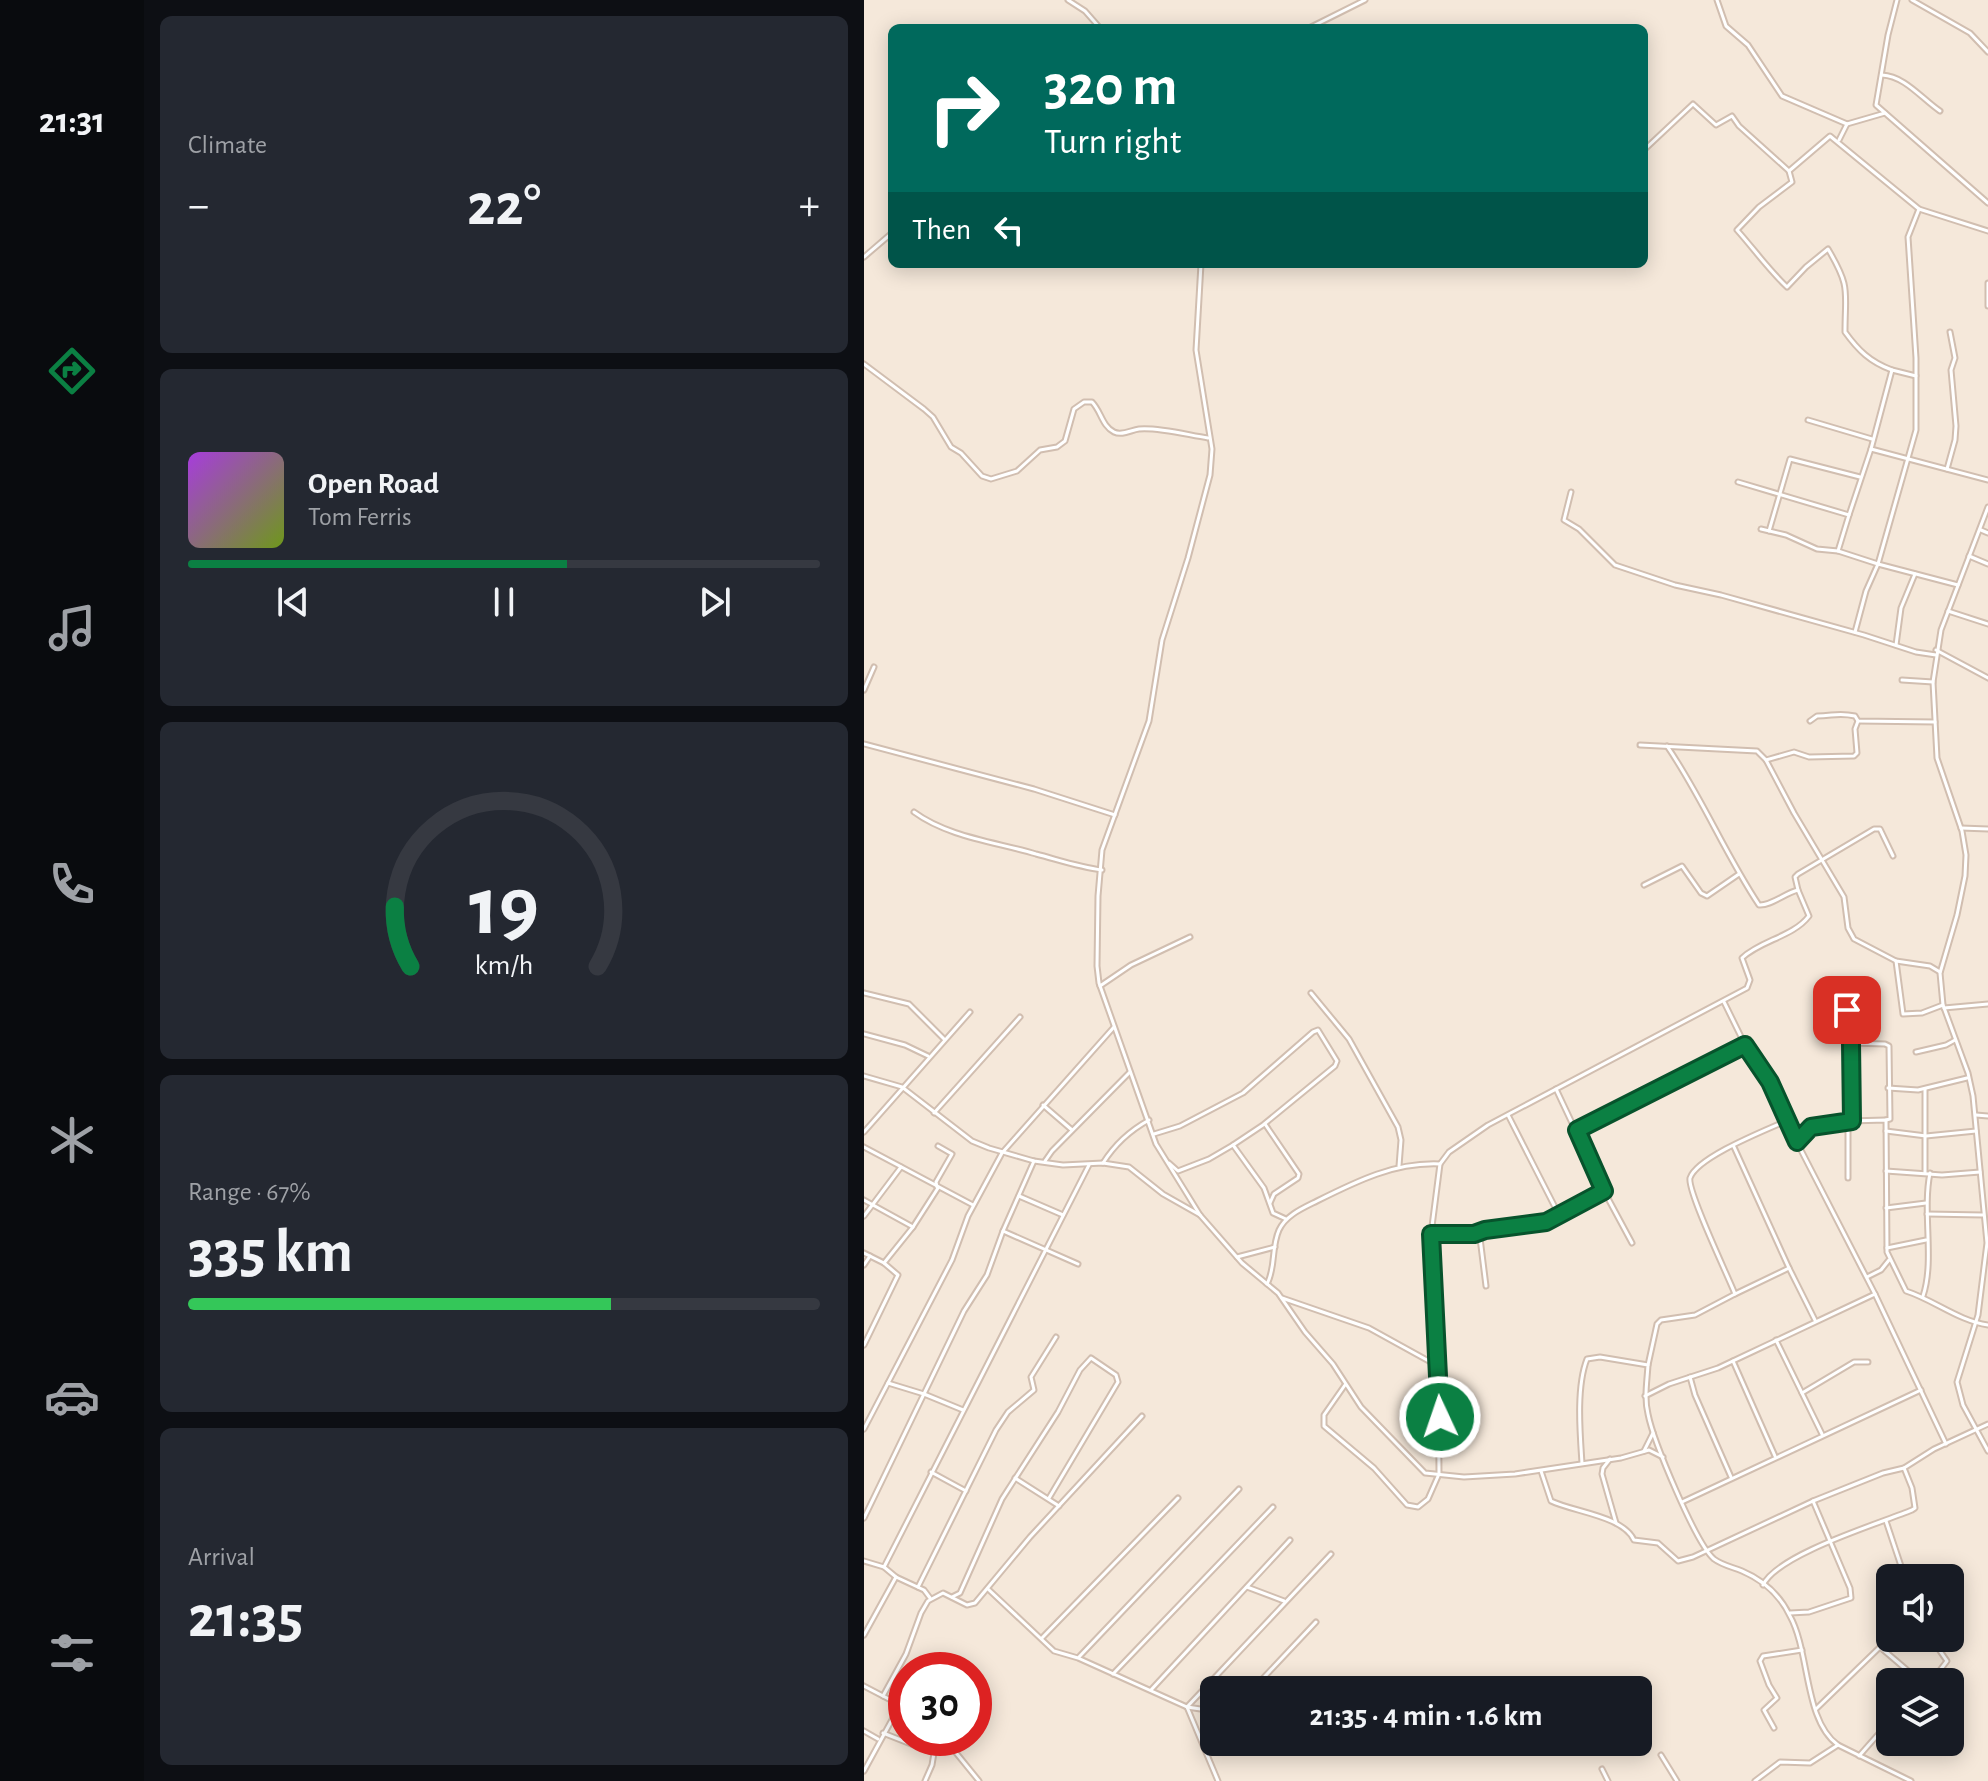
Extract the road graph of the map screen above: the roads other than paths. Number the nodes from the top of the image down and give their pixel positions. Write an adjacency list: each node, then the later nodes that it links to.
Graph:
1 (1068, 0): 6 (street)
2 (1365, 0): 7 (street)
3 (1717, 0): 12 (street)
4 (1897, 0): 9 (street)
5 (1912, 0): 8 (street)
6 (1096, 24)
7 (1317, 24)
8 (1988, 52)
9 (1882, 75): 10 (street); 11 (street)
10 (1940, 111)
11 (1885, 113): 12 (street); 16 (street)
12 (1847, 124): 13 (street)
13 (1839, 140): 15 (street); 17 (street)
14 (1648, 146): 15 (street)
15 (1789, 171): 26 (street)
16 (1988, 203)
17 (1919, 209): 18 (street); 27 (street)
18 (1988, 231)
19 (888, 236): 20 (street)
20 (864, 257)
21 (1201, 268): 29 (street)
22 (1988, 283): 23 (street)
23 (1988, 306)
24 (1950, 332): 33 (street)
25 (864, 364): 29 (street)
26 (1892, 370): 27 (street); 30 (street)
27 (1916, 376): 32 (street)
28 (1808, 420): 30 (street)
29 (1209, 438): 69 (street)
30 (1872, 439): 31 (street)
31 (1871, 449): 32 (street); 34 (street)
32 (1907, 458): 33 (street); 47 (street)
33 (1947, 469): 35 (street)
34 (1860, 477): 38 (street); 40 (street)
35 (1988, 480)
36 (1738, 482): 38 (street)
37 (1571, 492): 53 (street)
38 (1779, 495): 40 (street); 43 (street)
39 (1988, 507): 42 (street)
40 (1849, 515): 45 (street)
41 (1761, 529): 43 (street)
42 (1981, 530): 44 (street); 46 (street)
43 (1769, 531): 45 (street)
44 (1988, 533)
45 (1838, 551): 47 (street)
46 (1969, 556): 48 (street); 50 (street)
47 (1878, 564): 49 (street); 53 (street)
48 (1988, 564)
49 (1915, 574): 50 (street); 54 (street)
50 (1958, 585): 51 (street)
51 (1948, 611): 52 (street); 55 (street)
52 (1988, 624)
53 (1855, 632): 54 (street)
54 (1896, 645): 55 (street)
55 (1936, 653): 57 (street); 59 (street)
56 (874, 667): 60 (street)
57 (1988, 678)
58 (1902, 680): 59 (street)
59 (1933, 682): 63 (street)
60 (864, 690)
61 (1810, 721): 62 (street)
62 (1858, 721): 63 (street); 67 (street)
63 (1935, 722): 70 (street)
64 (864, 744): 69 (street)
65 (1640, 745): 66 (street)
66 (1667, 746): 67 (street); 75 (street)
67 (1766, 760): 73 (street)
68 (914, 812): 74 (street)
69 (1115, 815): 74 (street)
70 (1961, 828): 71 (street); 80 (street)
71 (1988, 829)
72 (1893, 856): 73 (street)
73 (1823, 860): 77 (street); 79 (street)
74 (1102, 870): 81 (street)
75 (1739, 874): 76 (street); 77 (street)
76 (1644, 885)
77 (1798, 890): 84 (street)
78 (1190, 937): 81 (street)
79 (1896, 961): 80 (street); 87 (street)
80 (1940, 973): 87 (street)
81 (1100, 986): 90 (street)
82 (864, 993): 92 (street)
83 (1311, 993): 135 (street)
84 (1724, 1002): 95 (street); 103 (street)
85 (1988, 1004): 87 (street)
86 (1849, 1006): 94 (street)
87 (1943, 1007): 93 (street)
88 (970, 1012): 92 (street)
89 (1020, 1017): 106 (street)
90 (1114, 1027): 98 (street); 105 (street)
91 (864, 1034): 97 (street)
92 (945, 1039): 97 (street)
93 (1955, 1040): 96 (street); 100 (street)
94 (1851, 1043): 102 (street); 113 (street)
95 (1745, 1045): 112 (street); 117 (street)
96 (1916, 1052)
97 (929, 1057): 101 (street)
98 (1132, 1070): 110 (street); 116 (street)
99 (864, 1076): 101 (street)
100 (1969, 1078): 104 (street); 108 (street)
101 (902, 1087): 106 (street); 115 (street)
102 (1888, 1088): 104 (street); 111 (street)
103 (1556, 1089): 107 (street); 117 (street)
104 (1925, 1089): 122 (street)
105 (1043, 1105): 116 (street); 128 (street)
106 (934, 1113): 128 (street)
107 (1508, 1115): 133 (street); 154 (street)
108 (1975, 1115): 109 (street); 119 (street)
109 (1988, 1116)
110 (1149, 1120): 121 (street); 132 (street)
111 (1886, 1120): 113 (street); 118 (street)
112 (1786, 1121): 123 (street); 127 (street)
113 (1850, 1121): 123 (street); 140 (street)
114 (1264, 1124): 121 (street); 124 (street); 145 (street)
115 (866, 1125): 120 (street)
116 (1072, 1130): 130 (street)
117 (1577, 1130): 142 (street)
118 (1886, 1131): 122 (street); 137 (street)
119 (1976, 1131): 122 (street); 138 (street)
120 (864, 1132)
121 (1153, 1135): 131 (street)
122 (1926, 1136): 139 (street)
123 (1797, 1142): 175 (street)
124 (1233, 1145): 131 (street); 145 (street)
125 (938, 1146): 141 (street)
126 (864, 1147): 136 (street)
127 (1734, 1147): 173 (street); 178 (street)
128 (1002, 1153): 129 (street); 148 (street)
129 (1034, 1161): 130 (street); 143 (street)
130 (1045, 1161): 134 (street)
131 (1166, 1161): 152 (street)
132 (1103, 1163): 134 (street); 152 (street)
133 (1440, 1164): 135 (street); 159 (street)
134 (1089, 1165): 151 (street)
135 (1399, 1166): 156 (street)
136 (901, 1167): 141 (street); 147 (street)
137 (1886, 1171): 139 (street); 149 (street)
138 (1980, 1172): 139 (street); 155 (street)
139 (1927, 1173): 146 (street)
140 (1848, 1178)
141 (938, 1187): 148 (street); 157 (street)
142 (1604, 1191): 154 (street); 162 (street)
143 (1018, 1196): 151 (street); 158 (street)
144 (864, 1200): 147 (street)
145 (1270, 1203): 156 (street)
146 (1927, 1203): 149 (street); 150 (street)
147 (872, 1204): 153 (street); 157 (street)
148 (973, 1205): 193 (street)
149 (1886, 1208): 164 (street)
150 (1927, 1214): 155 (street); 161 (street)
151 (1063, 1215): 165 (street)
152 (1200, 1215): 168 (street)
153 (864, 1216)
154 (1559, 1216): 160 (street)
155 (1985, 1218): 174 (street)
156 (1287, 1220): 163 (street)
157 (913, 1227): 170 (street)
158 (1003, 1231): 165 (street); 197 (street)
159 (1431, 1234): 160 (street); 191 (street)
160 (1474, 1234): 177 (street)
161 (1926, 1240): 164 (street); 180 (street)
162 (1632, 1243)
163 (1275, 1247): 168 (street); 176 (street)
164 (1887, 1248): 169 (street)
165 (1046, 1250): 171 (street); 199 (street)
166 (864, 1253): 167 (street)
167 (870, 1256): 170 (street); 172 (street)
168 (1237, 1257): 176 (street)
169 (1890, 1259): 175 (street); 180 (street)
170 (884, 1263): 187 (street)
171 (1078, 1264)
172 (864, 1265)
173 (1789, 1268): 178 (street); 182 (street)
174 (1987, 1272): 183 (street)
175 (1867, 1277): 179 (street)
176 (1267, 1284): 181 (street)
177 (1486, 1286)
178 (1735, 1294): 190 (street)
179 (1875, 1294): 182 (street); 195 (street)
180 (1923, 1296): 183 (street)
181 (1282, 1298): 191 (street); 194 (street)
182 (1815, 1320): 186 (street)
183 (1976, 1323): 184 (street); 203 (street)
184 (1988, 1325)
185 (1056, 1337): 220 (street)
186 (1776, 1340): 188 (street); 196 (street)
187 (864, 1345)
188 (1733, 1361): 192 (street); 210 (street)
189 (1868, 1362): 196 (street)
190 (1648, 1365): 198 (street); 212 (street)
191 (1437, 1366): 216 (street)
192 (1690, 1377): 198 (street); 218 (street)
193 (888, 1383): 197 (street); 202 (street)
194 (1346, 1384): 216 (street); 216 (street)
195 (1922, 1390): 205 (street); 206 (street)
196 (1802, 1393): 205 (street)
197 (924, 1394): 199 (street); 227 (street)
198 (1645, 1396): 204 (street)
199 (963, 1410): 215 (street)
200 (1142, 1416): 225 (street)
201 (1988, 1424): 203 (street)
202 (864, 1429)
203 (1977, 1430): 206 (street); 208 (street)
204 (1653, 1431): 207 (street); 209 (street)
205 (1823, 1435): 210 (street)
206 (1946, 1444): 213 (street)
207 (1644, 1451): 209 (street); 211 (street)
208 (1988, 1451)
209 (1663, 1457): 224 (street)
210 (1776, 1457): 218 (street)
211 (1611, 1459): 212 (street); 229 (street)
212 (1582, 1464): 214 (street)
213 (1904, 1468): 223 (street); 228 (street)
214 (1541, 1470): 216 (street); 229 (street)
215 (931, 1472): 220 (street); 236 (street)
216 (1439, 1474)
217 (1015, 1478): 221 (street); 221 (street); 242 (street)
218 (1732, 1479): 224 (street)
219 (1239, 1489): 250 (street)
220 (966, 1491): 239 (street)
221 (1049, 1498): 225 (street)
222 (1178, 1498): 248 (street)
223 (1813, 1501): 231 (street); 232 (street)
224 (1682, 1502): 232 (street)
225 (1059, 1506): 241 (street)
226 (1273, 1507): 252 (street)
227 (864, 1518)
228 (1886, 1521): 231 (street); 235 (street)
229 (1616, 1523): 232 (street)
230 (1290, 1540): 240 (street)
231 (1830, 1541): 238 (street); 245 (street)
232 (1706, 1550): 238 (street)
233 (1331, 1554): 244 (street)
234 (864, 1561): 236 (street)
235 (1900, 1564)
236 (884, 1567): 237 (street)
237 (896, 1577): 239 (street); 247 (street)
238 (1763, 1585): 245 (street)
239 (918, 1587): 243 (street)
240 (1247, 1587): 244 (street); 255 (street)
241 (988, 1589): 242 (street); 248 (street)
242 (952, 1597): 243 (street)
243 (930, 1599): 256 (street)
244 (1284, 1601): 258 (street)
245 (1789, 1613): 249 (street)
246 (1316, 1622): 253 (street)
247 (864, 1635)
248 (1041, 1639): 250 (street)
249 (1802, 1650): 260 (street); 262 (street)
250 (1078, 1658): 252 (street)
251 (1905, 1668): 260 (street)
252 (1113, 1674): 255 (street)
253 (1265, 1676)
254 (864, 1686): 256 (street)
255 (1151, 1690): 258 (street)
256 (883, 1696): 257 (street)
257 (888, 1699)
258 (1187, 1707): 259 (street); 275 (street)
259 (1200, 1709)
260 (1816, 1709): 267 (street)
261 (888, 1725): 264 (street)
262 (1774, 1728)
263 (864, 1731): 266 (street)
264 (883, 1733): 266 (street); 273 (street)
265 (1876, 1737): 270 (street)
266 (879, 1740): 272 (street)
267 (1838, 1745): 270 (street); 278 (street)
268 (1661, 1755): 277 (street)
269 (959, 1756): 274 (street)
270 (1859, 1756): 279 (street)
271 (1602, 1769): 276 (street)
272 (864, 1771)
273 (925, 1781)
274 (979, 1781)
275 (1218, 1781)
276 (1608, 1781)
277 (1677, 1781)
278 (1755, 1781)
279 (1911, 1781)

